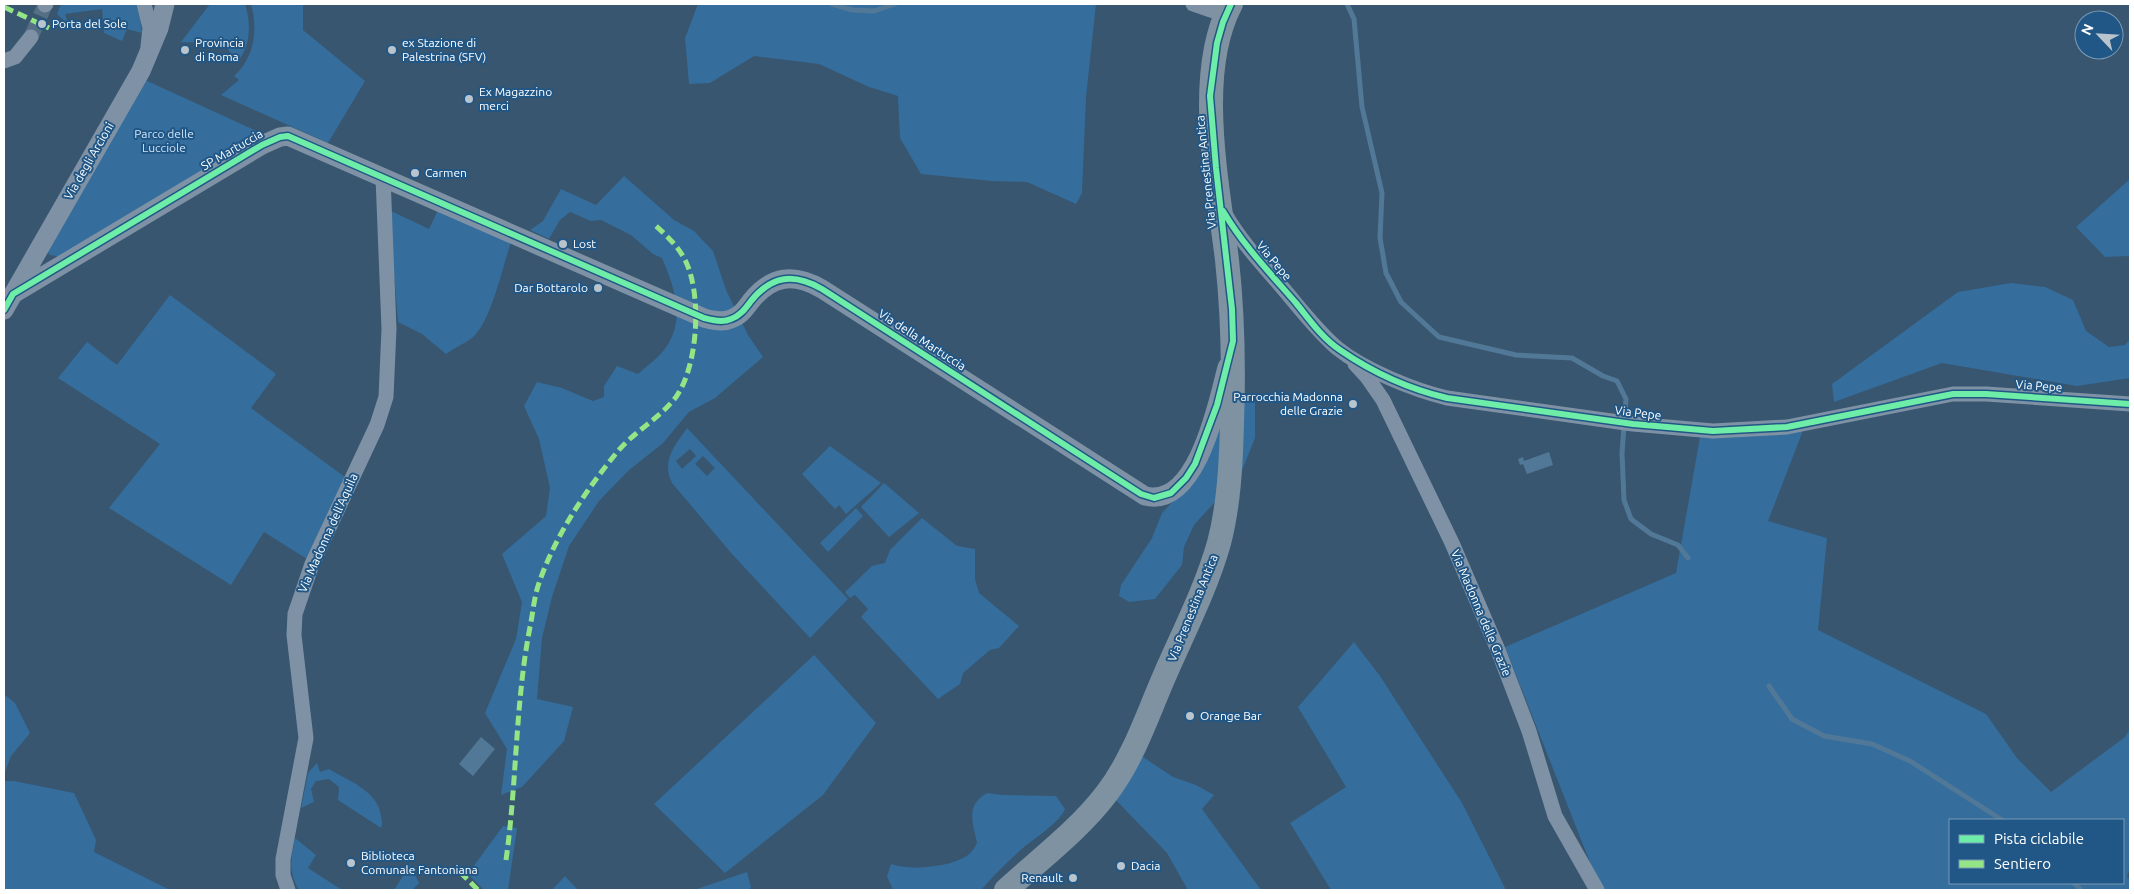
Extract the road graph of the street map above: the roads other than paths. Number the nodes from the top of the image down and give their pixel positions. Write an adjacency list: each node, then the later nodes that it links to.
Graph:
1 (144, 4): 6 (street)
2 (1193, 4): 4 (street)
3 (165, 6): 6 (street, Via degli Arcioni)
4 (1228, 10): 9 (main road, Via Prenestina Antica)
5 (31, 37): 7 (street)
6 (148, 53): 11 (street, Via degli Arcioni)
7 (4, 61)
8 (383, 177): 10 (street, SP Martuccia); 11 (street, SP Martuccia); 16 (street, Via Madonna dell'Aquila)
9 (1220, 206): 13 (main road, Via Prenestina Antica); 14 (street, Via Pepe)
10 (503, 230): 13 (street, Via della Martuccia)
11 (13, 294): 12 (street, Via degli Arcioni)
12 (4, 310)
13 (1233, 341): 17 (main road, Via Prenestina Antica)
14 (1339, 350): 15 (street, Via Pepe); 18 (street, Via Madonna delle Grazie)
15 (2130, 404)
16 (288, 890)
17 (1006, 890)
18 (1598, 890)

